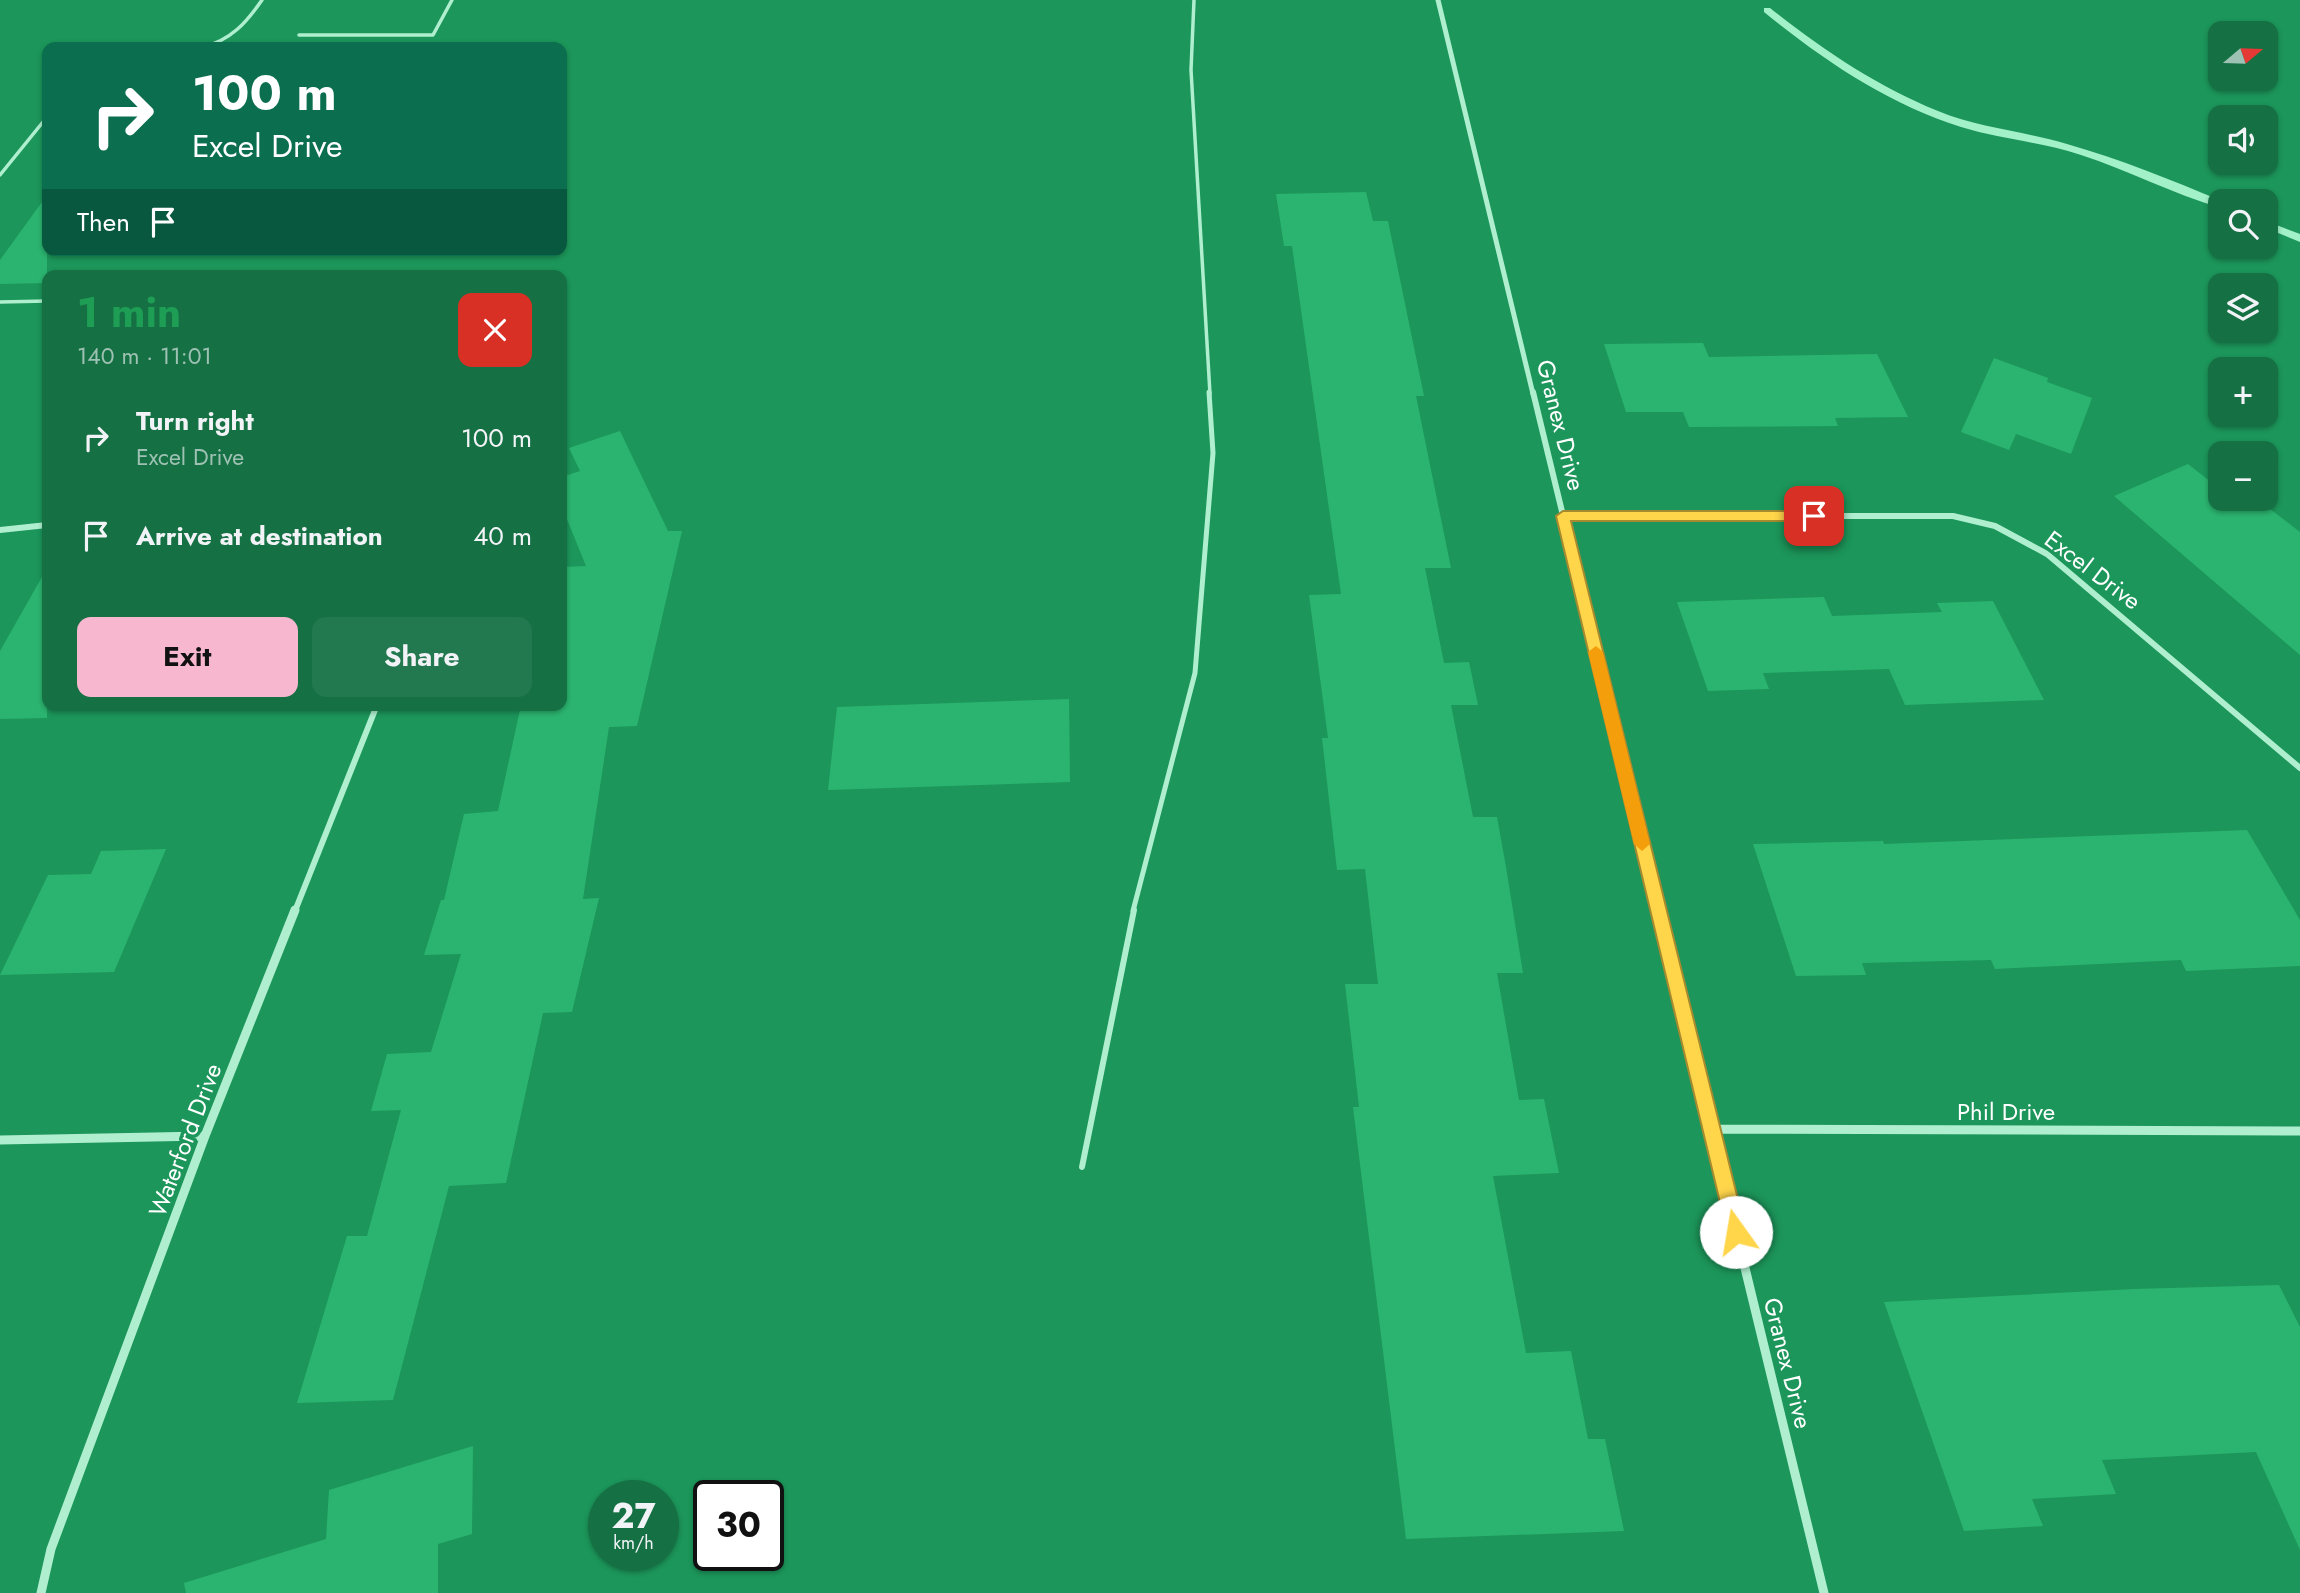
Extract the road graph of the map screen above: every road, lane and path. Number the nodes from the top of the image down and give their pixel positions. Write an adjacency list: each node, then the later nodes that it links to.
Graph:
1 (262, 0): 6 (lane)
2 (452, 0): 5 (lane)
3 (1194, 0): 20 (lane)
4 (1438, 0): 11 (street, Granex Drive)
5 (299, 35)
6 (218, 42)
7 (42, 123): 8 (lane)
8 (0, 175)
9 (42, 301): 10 (lane)
10 (0, 302)
11 (1563, 516): 15 (street, Excel Drive); 16 (street, Granex Drive)
12 (42, 526): 13 (street)
13 (0, 530)
14 (375, 711): 18 (street, Waterford Drive)
15 (2300, 768)
16 (1712, 1129): 17 (street, Phil Drive); 22 (street, Granex Drive)
17 (2300, 1131)
18 (205, 1136): 19 (street); 21 (street, Waterford Drive)
19 (0, 1140)
20 (1082, 1167)
21 (41, 1593)
22 (1824, 1593)

